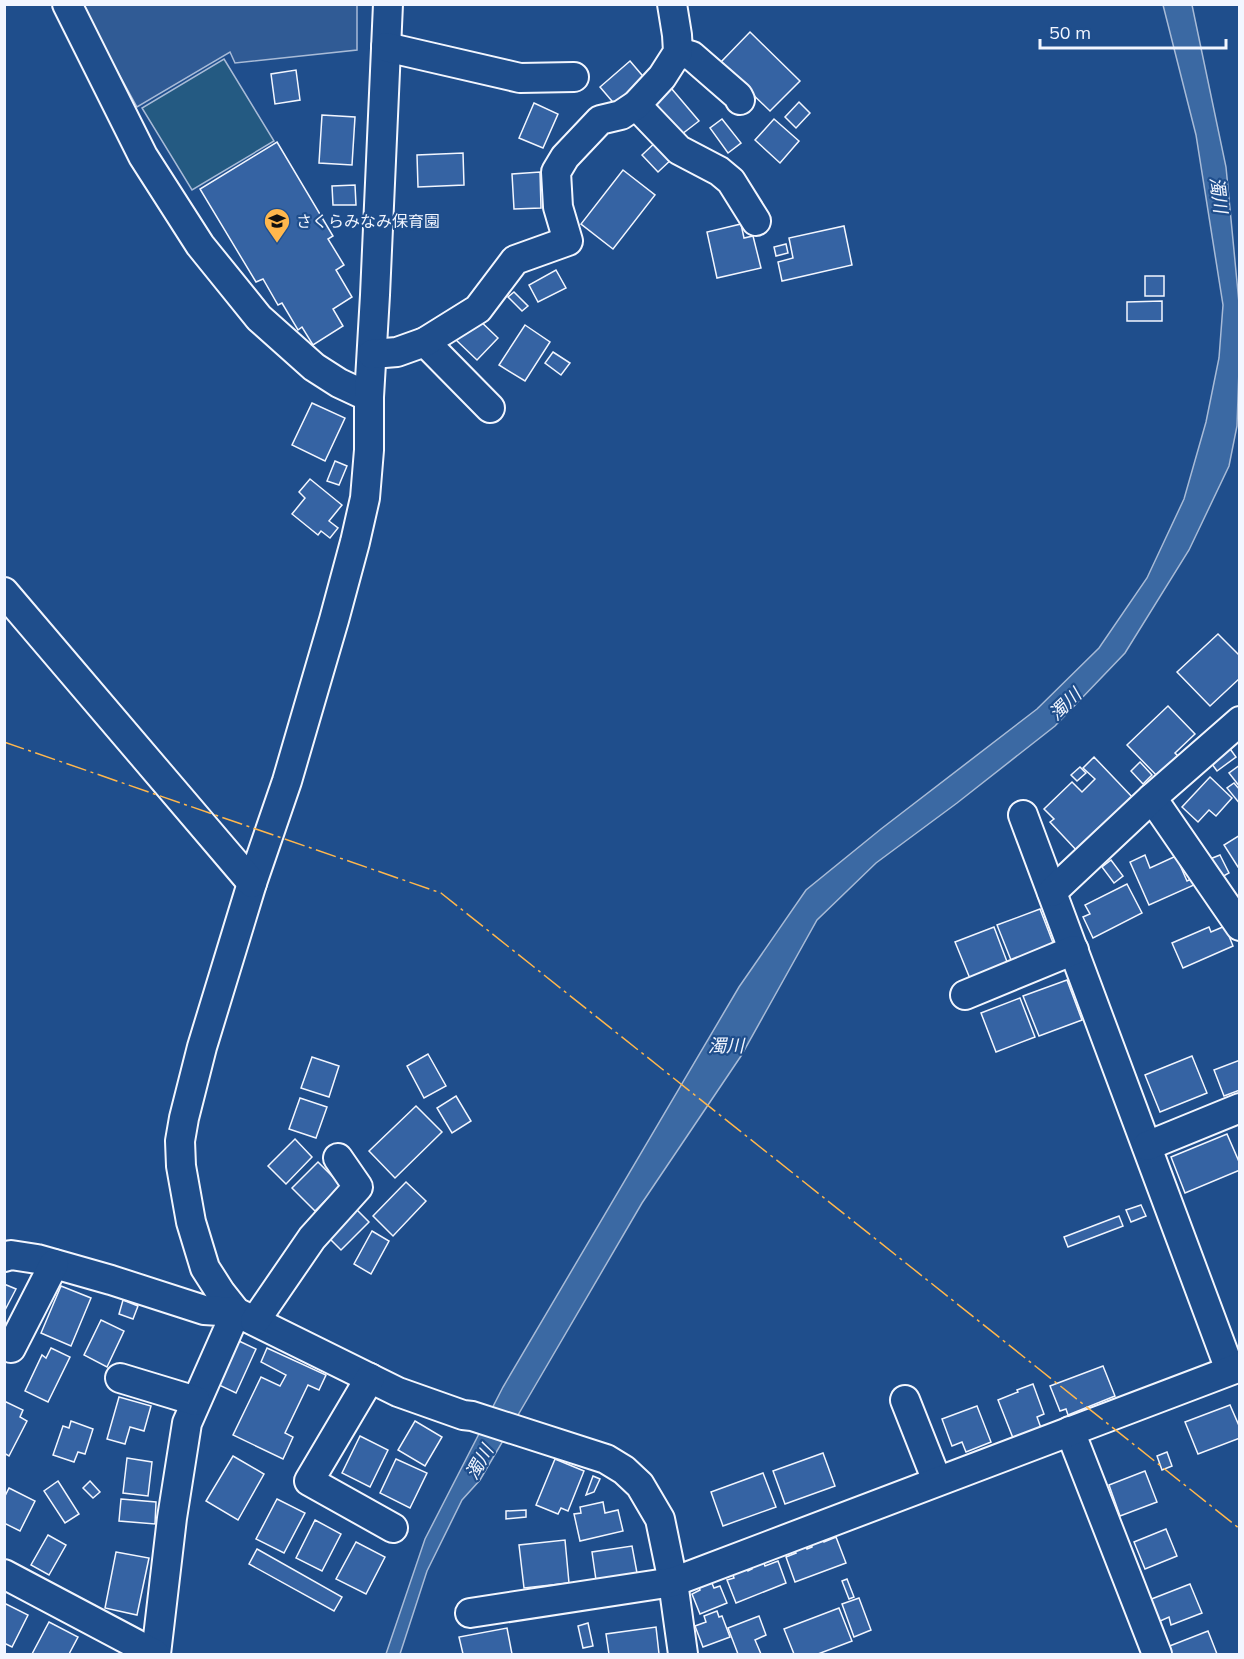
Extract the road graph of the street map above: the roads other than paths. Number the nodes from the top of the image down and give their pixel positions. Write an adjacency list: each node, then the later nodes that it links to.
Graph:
1 (67, 4): 12 (street)
2 (388, 4): 4 (street)
3 (672, 4): 5 (street)
4 (386, 47): 6 (street); 11 (street)
5 (678, 52): 7 (street); 8 (street)
6 (574, 77)
7 (740, 100)
8 (636, 105): 9 (street); 10 (street)
9 (756, 221)
10 (425, 342): 11 (street); 13 (street)
11 (372, 354): 12 (street)
12 (369, 397): 18 (street)
13 (490, 408)
14 (4, 592): 18 (street)
15 (1239, 721): 16 (street)
16 (1152, 798): 19 (street); 20 (street)
17 (1023, 815): 19 (street)
18 (252, 883): 28 (street)
19 (1052, 892): 21 (street)
20 (1239, 926)
21 (1074, 950): 22 (street); 24 (street)
22 (965, 995)
23 (1239, 1108): 24 (street)
24 (1147, 1146): 30 (street)
25 (338, 1158): 28 (street)
26 (4, 1257): 27 (street)
27 (54, 1264): 28 (street); 29 (street)
28 (246, 1317): 32 (street); 34 (street)
29 (11, 1348)
30 (1235, 1369): 35 (street)
31 (120, 1378): 34 (street)
32 (370, 1378): 37 (street); 39 (street)
33 (905, 1400): 36 (street)
34 (196, 1401): 41 (street)
35 (1070, 1431): 36 (street); 43 (street)
36 (937, 1481): 39 (street)
37 (393, 1528)
38 (4, 1574): 41 (street)
39 (673, 1582): 40 (street); 42 (street)
40 (470, 1613)
41 (156, 1654)
42 (683, 1654)
43 (1157, 1654)

